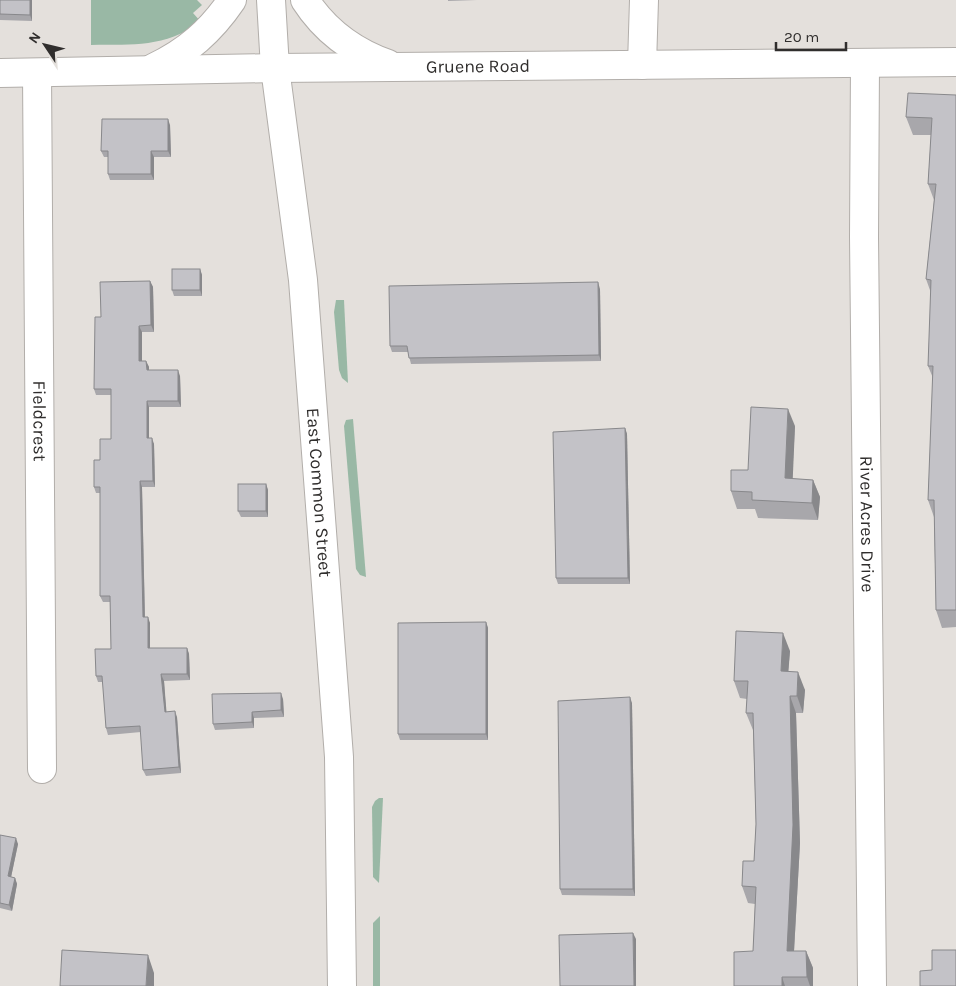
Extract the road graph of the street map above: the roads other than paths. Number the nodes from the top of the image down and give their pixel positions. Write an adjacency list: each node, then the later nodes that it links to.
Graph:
1 (232, 0): 10 (street)
2 (271, 0): 9 (street, East Common Street)
3 (305, 0): 8 (street)
4 (644, 0): 7 (street)
5 (956, 62): 6 (street, Gruene Road)
6 (865, 63): 7 (street, Gruene Road); 15 (street, River Acres Drive)
7 (642, 65): 8 (street, Gruene Road)
8 (396, 67): 9 (street, Gruene Road)
9 (275, 68): 10 (street, Gruene Road); 14 (street, East Common Street)
10 (148, 70): 12 (street, Gruene Road)
11 (0, 73): 12 (street, Gruene Road)
12 (37, 73): 13 (street, Fieldcrest)
13 (42, 769)
14 (342, 986)
15 (872, 986)

